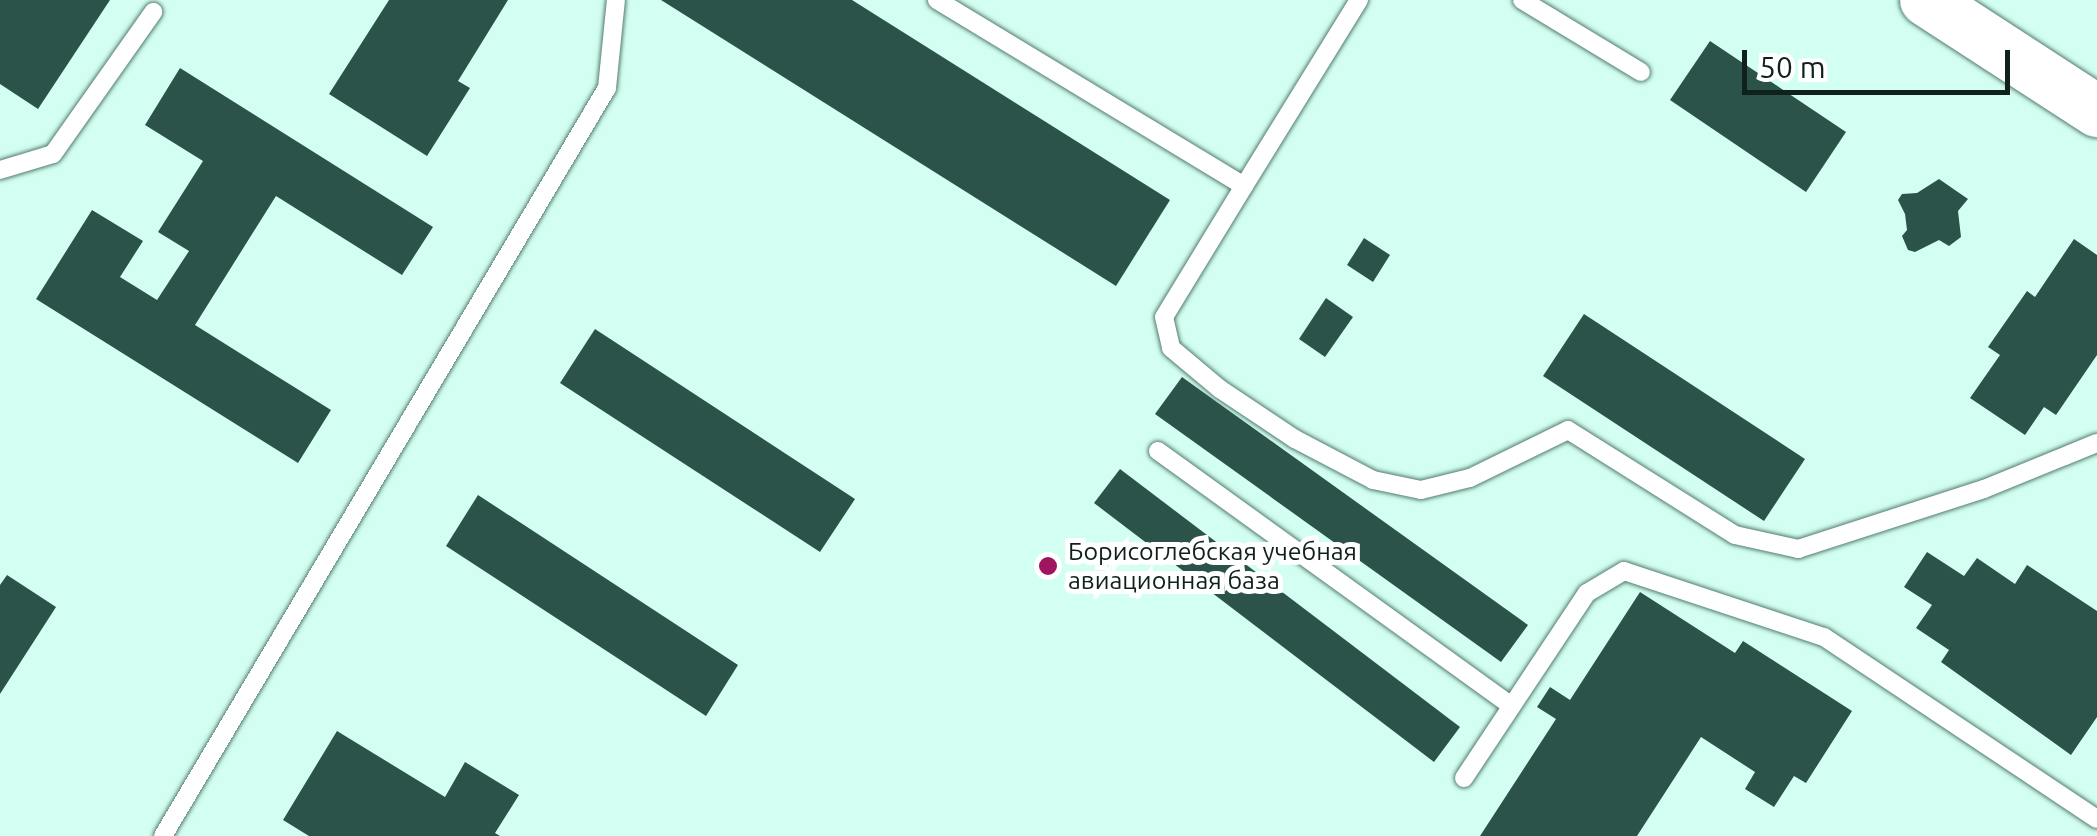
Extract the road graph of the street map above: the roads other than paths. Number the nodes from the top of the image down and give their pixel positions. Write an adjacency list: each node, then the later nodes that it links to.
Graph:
1 (616, 0): 16 (lane)
2 (937, 0): 10 (lane)
3 (1359, 0): 10 (lane)
4 (1522, 0): 7 (lane)
5 (1926, 0): 8 (street)
6 (153, 12): 9 (lane)
7 (1641, 72)
8 (2097, 111)
9 (0, 170)
10 (1244, 186): 11 (lane)
11 (2097, 443)
12 (1158, 451): 13 (lane)
13 (1512, 706): 14 (lane); 15 (lane)
14 (1464, 778)
15 (2097, 820)
16 (163, 836)

